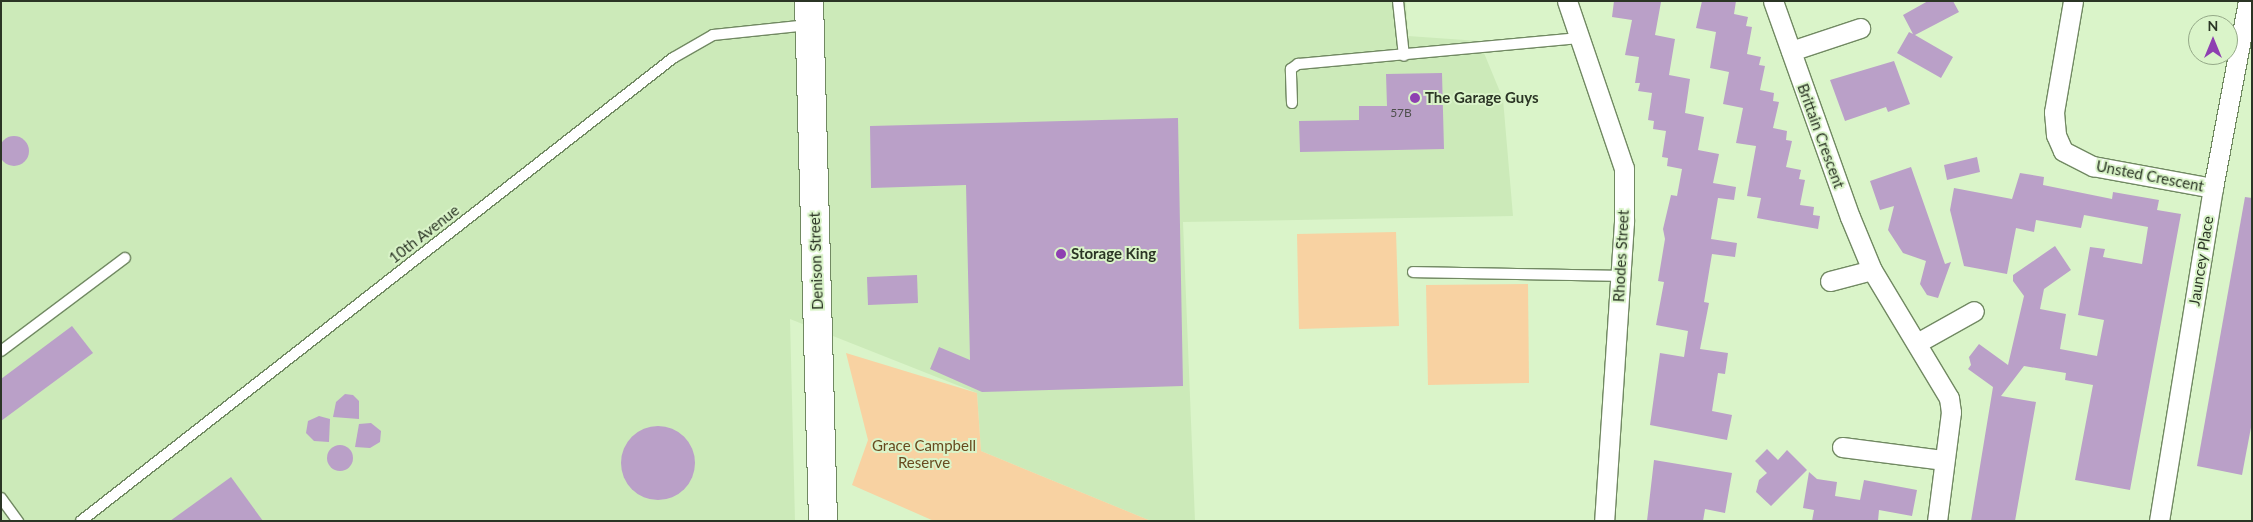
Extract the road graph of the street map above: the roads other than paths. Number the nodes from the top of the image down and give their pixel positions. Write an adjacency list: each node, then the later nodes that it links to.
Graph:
1 (1398, 1): 10 (lane)
2 (1567, 1): 8 (street, Rhodes Street)
3 (1773, 1): 9 (street, Brittain Crescent)
4 (2073, 1): 12 (street, Unsted Crescent)
5 (2248, 1): 12 (street, Jauncey Place)
6 (809, 13): 25 (lane, 10th Avenue); 26 (main road, Denison Street)
7 (1860, 28): 9 (street)
8 (1580, 38): 10 (lane); 16 (street, Rhodes Street)
9 (1791, 52): 14 (street, Brittain Crescent)
10 (1404, 56): 11 (lane)
11 (1292, 103)
12 (2213, 188): 29 (street, Jauncey Place)
13 (125, 258): 20 (lane)
14 (1872, 270): 17 (street); 19 (street, Brittain Crescent)
15 (1414, 272): 16 (lane)
16 (1621, 276): 27 (street, Rhodes Street)
17 (1830, 281)
18 (1974, 311): 19 (street)
19 (1917, 343): 22 (street, Brittain Crescent)
20 (1, 351)
21 (1842, 447): 22 (street)
22 (1944, 460): 28 (street, Brittain Crescent)
23 (1, 498): 24 (lane)
24 (18, 521)
25 (80, 521)
26 (823, 521)
27 (1604, 521)
28 (1937, 521)
29 (2159, 521)

